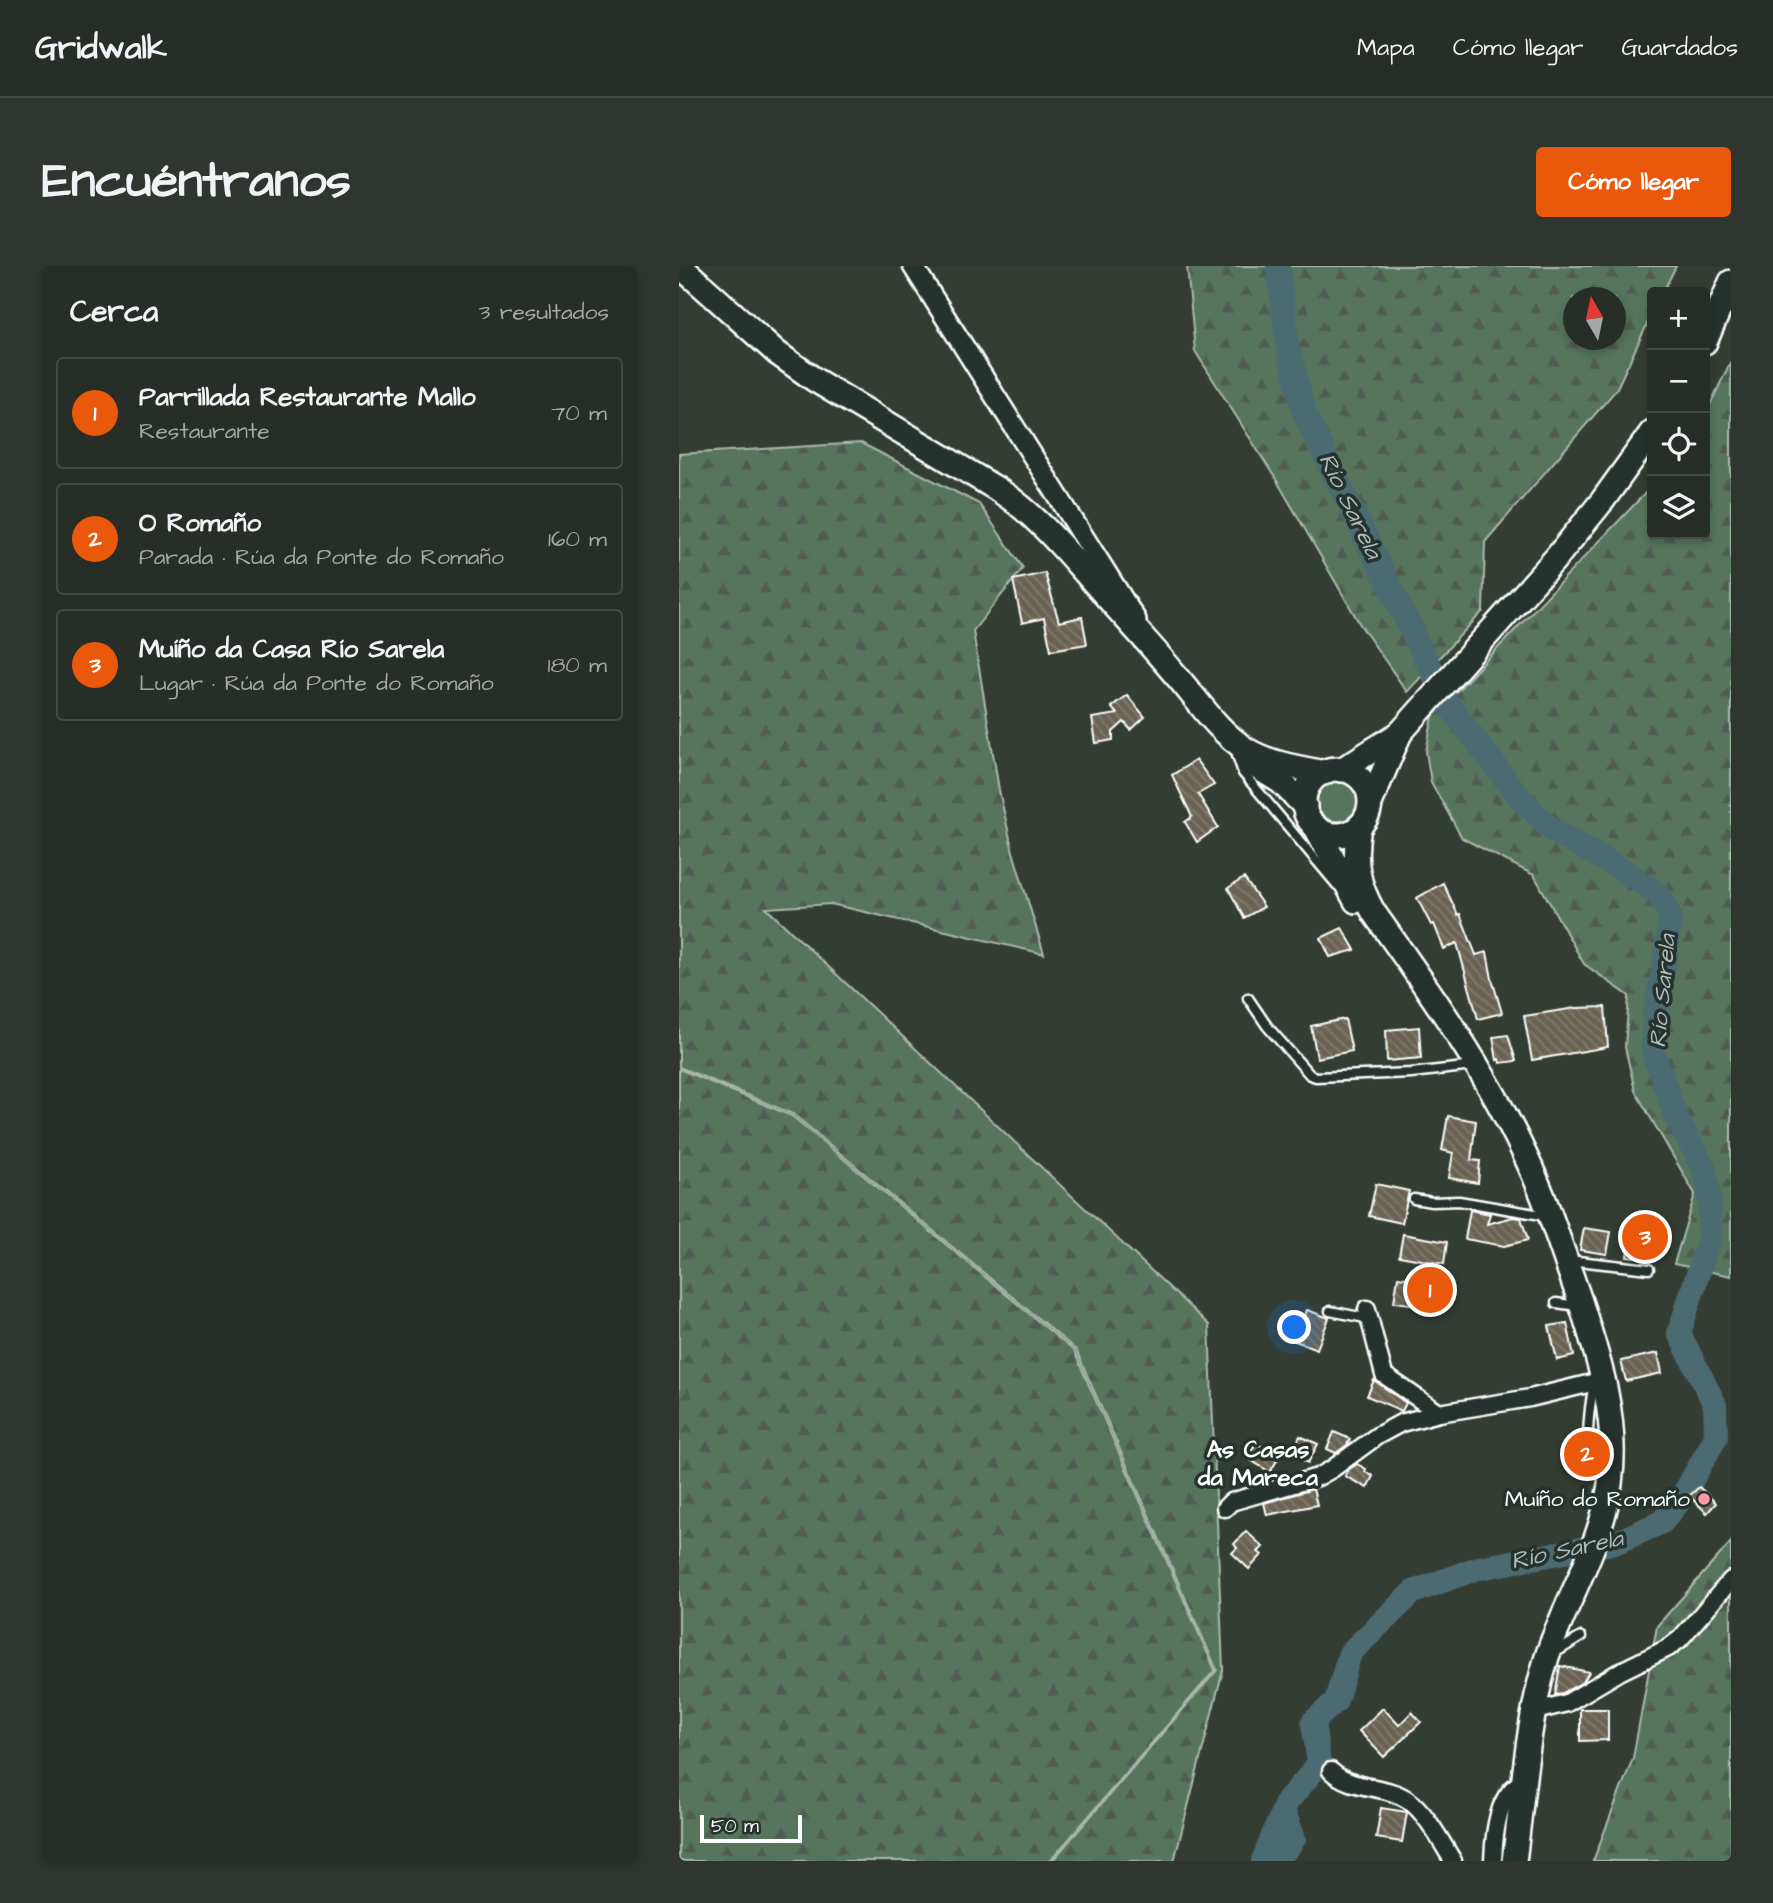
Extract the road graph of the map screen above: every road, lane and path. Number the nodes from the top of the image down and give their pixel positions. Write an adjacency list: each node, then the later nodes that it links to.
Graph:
1 (680, 266): 6 (main road)
2 (913, 266): 7 (street)
3 (1731, 282): 4 (main road)
4 (1710, 330)
5 (1647, 439): 9 (main road)
6 (985, 484): 7 (main road); 8 (main road)
7 (1109, 588): 8 (street); 11 (main road)
8 (1160, 673): 10 (main road)
9 (1399, 733): 11 (main road); 12 (main road)
10 (1237, 755): 13 (main road); 16 (lane)
11 (1332, 771): 12 (main road); 13 (main road)
12 (1371, 802): 14 (main road)
13 (1310, 816): 14 (main road); 15 (main road)
14 (1359, 827): 18 (main road)
15 (1333, 862): 16 (lane); 17 (main road)
16 (1338, 887): 17 (lane)
17 (1367, 917): 18 (main road)
18 (1409, 965): 20 (main road)
19 (1248, 999): 20 (lane)
20 (1477, 1066): 22 (main road)
21 (1414, 1199): 22 (lane)
22 (1550, 1216): 23 (main road)
23 (1566, 1260): 24 (lane); 26 (main road)
24 (1649, 1269)
25 (1556, 1303): 26 (lane)
26 (1581, 1306): 29 (main road)
27 (1330, 1311): 28 (lane)
28 (1369, 1314): 30 (street)
29 (1599, 1381): 30 (street); 34 (main road)
30 (1439, 1413): 31 (street)
31 (1225, 1508)
32 (1731, 1580): 35 (street)
33 (1581, 1637): 34 (lane)
34 (1548, 1657): 35 (main road)
35 (1535, 1711): 37 (main road)
36 (1331, 1771): 38 (street)
37 (1525, 1781): 39 (street); 40 (main road)
38 (1453, 1861)
39 (1493, 1861)
40 (1514, 1861)

